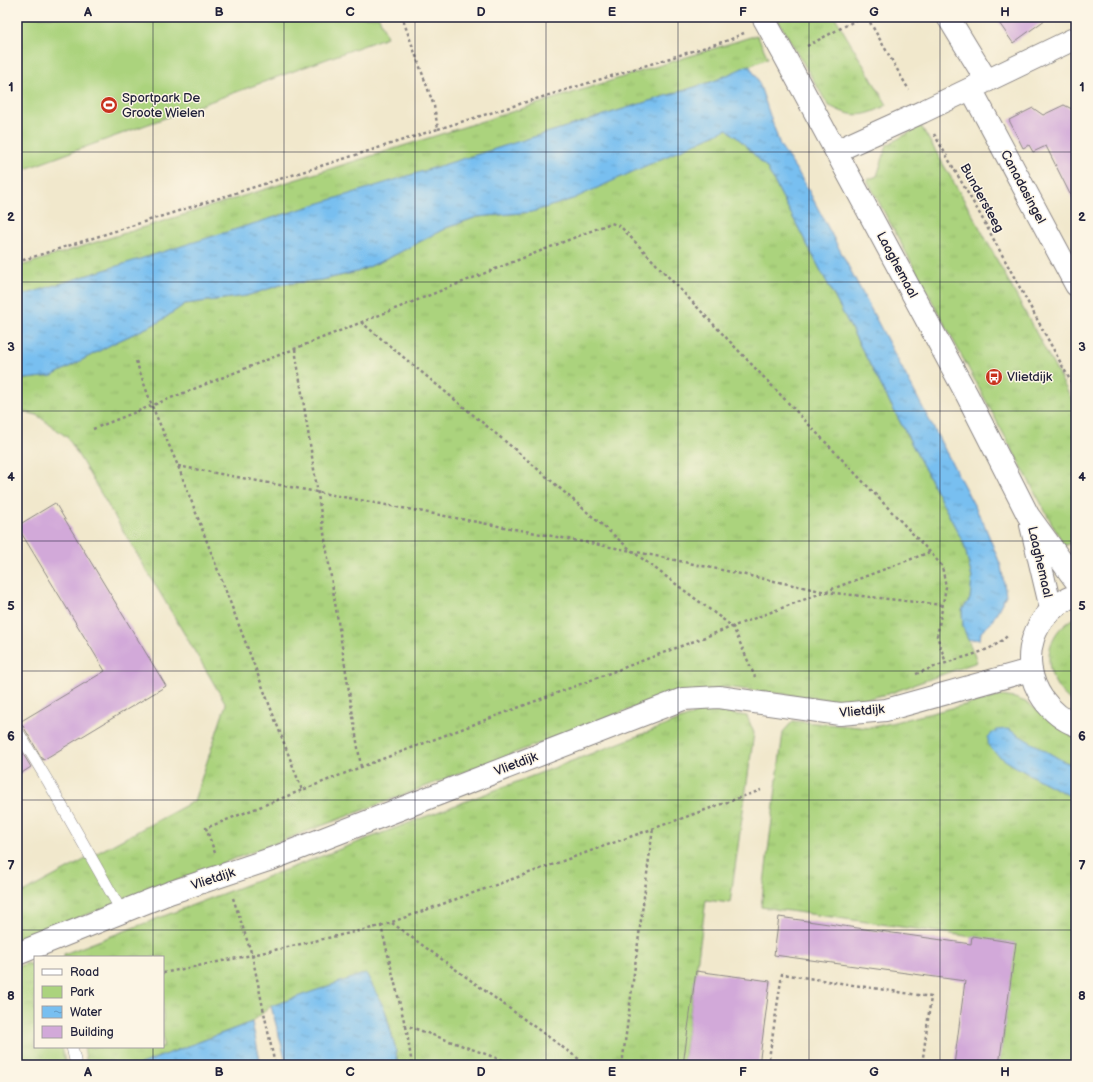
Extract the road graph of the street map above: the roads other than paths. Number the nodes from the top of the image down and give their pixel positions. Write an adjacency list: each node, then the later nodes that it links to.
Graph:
1 (948, 17): 4 (street, Canadasingel)
2 (764, 20): 5 (street, Laaghemaal)
3 (1076, 38): 4 (street)
4 (979, 85): 5 (street); 6 (street, Canadasingel)
5 (836, 150): 7 (street, Laaghemaal)
6 (1076, 285)
7 (1028, 515): 8 (street, Laaghemaal); 10 (street, Laaghemaal)
8 (1076, 581)
9 (1076, 595): 10 (street)
10 (1051, 609): 11 (street)
11 (1030, 670): 12 (street); 14 (street, Vlietdijk)
12 (1076, 725)
13 (17, 730): 14 (lane)
14 (122, 912): 15 (street, Vlietdijk)
15 (17, 954)
16 (72, 1048): 17 (lane)
17 (76, 1065)

